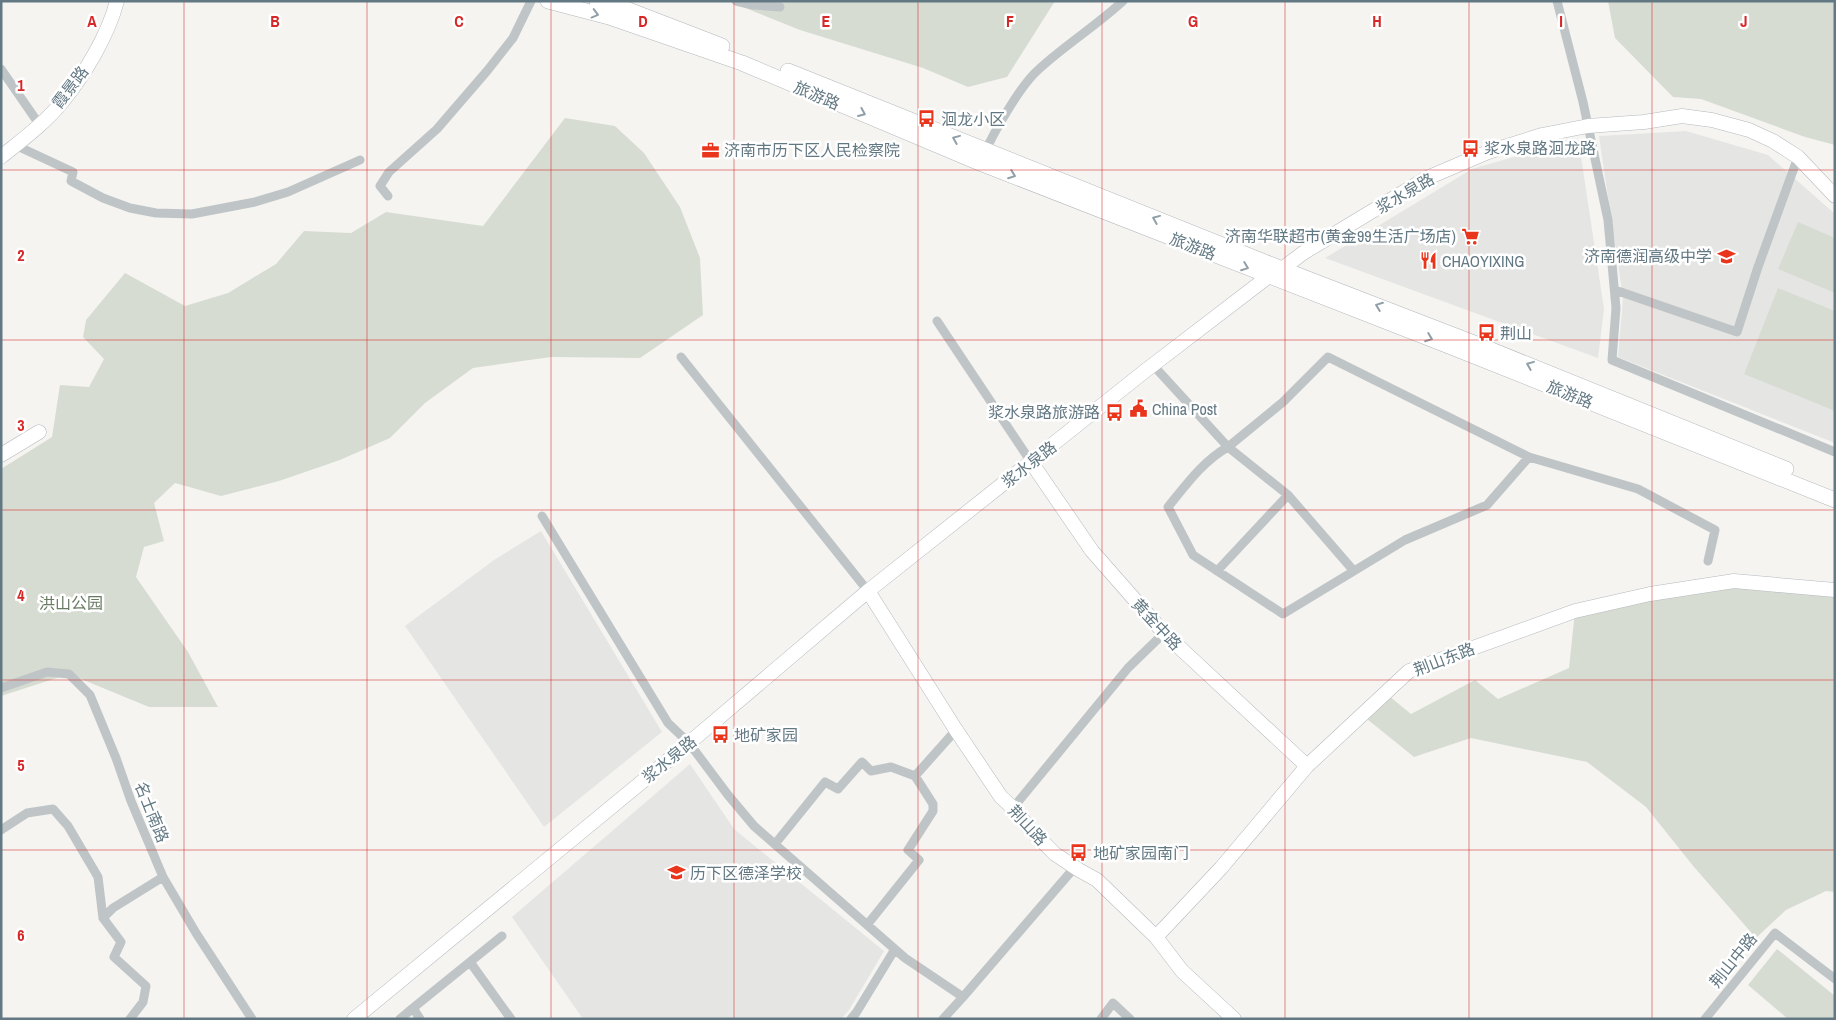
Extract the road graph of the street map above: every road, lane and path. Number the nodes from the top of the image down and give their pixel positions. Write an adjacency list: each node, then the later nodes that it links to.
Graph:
1 (116, 1): 10 (main road, 霞景路)
2 (531, 1): 17 (street)
3 (548, 1): 14 (main road, 旅游路, one-way to 14)
4 (596, 1): 14 (main road, 旅游路, one-way to 4)
5 (736, 1): 8 (street)
6 (1123, 1): 14 (street)
7 (1557, 1): 11 (street)
8 (780, 7)
9 (1, 69): 10 (street)
10 (39, 124): 12 (main road, 霞景路)
11 (1588, 126): 15 (main road, 浆水泉路); 19 (main road, 浆水泉路); 20 (street)
12 (15, 145): 13 (main road, 霞景路); 16 (street)
13 (1, 156)
14 (983, 157): 19 (main road, 旅游路)
15 (1798, 157): 18 (main road, 浆水泉路); 20 (street)
16 (360, 160)
17 (388, 196)
18 (1835, 196)
19 (1276, 273): 23 (main road, 浆水泉路); 30 (main road, 旅游路, one-way to 19); 32 (main road, 旅游路, one-way to 32)
20 (1615, 290): 26 (street)
21 (937, 321): 29 (street)
22 (681, 357): 38 (street)
23 (1154, 365): 25 (street); 29 (main road, 浆水泉路)
24 (39, 432): 27 (main road)
25 (1228, 447): 28 (street); 31 (street); 35 (street)
26 (1835, 452)
27 (1, 455)
28 (1529, 457): 34 (street); 36 (street)
29 (1032, 462): 38 (main road, 浆水泉路); 39 (main road, 黄金中路)
30 (1835, 489)
31 (1288, 495): 35 (street); 36 (street)
32 (1835, 500)
33 (542, 516): 42 (street)
34 (1708, 561)
35 (1217, 570): 36 (street)
36 (1354, 570)
37 (1835, 590): 43 (main road, 荆山东路)
38 (868, 591): 41 (main road, 荆山路); 42 (main road, 浆水泉路)
39 (1164, 633): 43 (main road, 黄金中路); 45 (street)
40 (1, 688): 49 (street, 名士南路)
41 (956, 730): 44 (street); 45 (main road, 荆山路)
42 (689, 743): 47 (street); 62 (main road, 浆水泉路)
43 (1307, 766): 53 (main road, 荆山东路)
44 (915, 776): 47 (street); 51 (street)
45 (1013, 808): 48 (main road, 荆山路)
46 (1, 830): 50 (street)
47 (775, 844): 51 (street)
48 (1075, 867): 53 (main road, 荆山路); 57 (street)
49 (163, 877): 50 (street); 61 (street, 名士南路)
50 (104, 918): 60 (street)
51 (867, 924): 54 (street)
52 (502, 936): 55 (street)
53 (1156, 937): 69 (main road, 荆山路)
54 (896, 949): 57 (street); 59 (street)
55 (470, 962): 58 (street); 65 (street)
56 (1835, 978): 70 (street, 荆山中路)
57 (963, 997): 66 (street)
58 (413, 1008): 63 (street); 64 (street)
59 (856, 1017)
60 (130, 1019)
61 (252, 1019)
62 (354, 1019)
63 (400, 1019)
64 (420, 1019)
65 (511, 1019)
66 (943, 1019)
67 (1101, 1019): 68 (street)
68 (1130, 1019)
69 (1234, 1019)
70 (1705, 1019)

